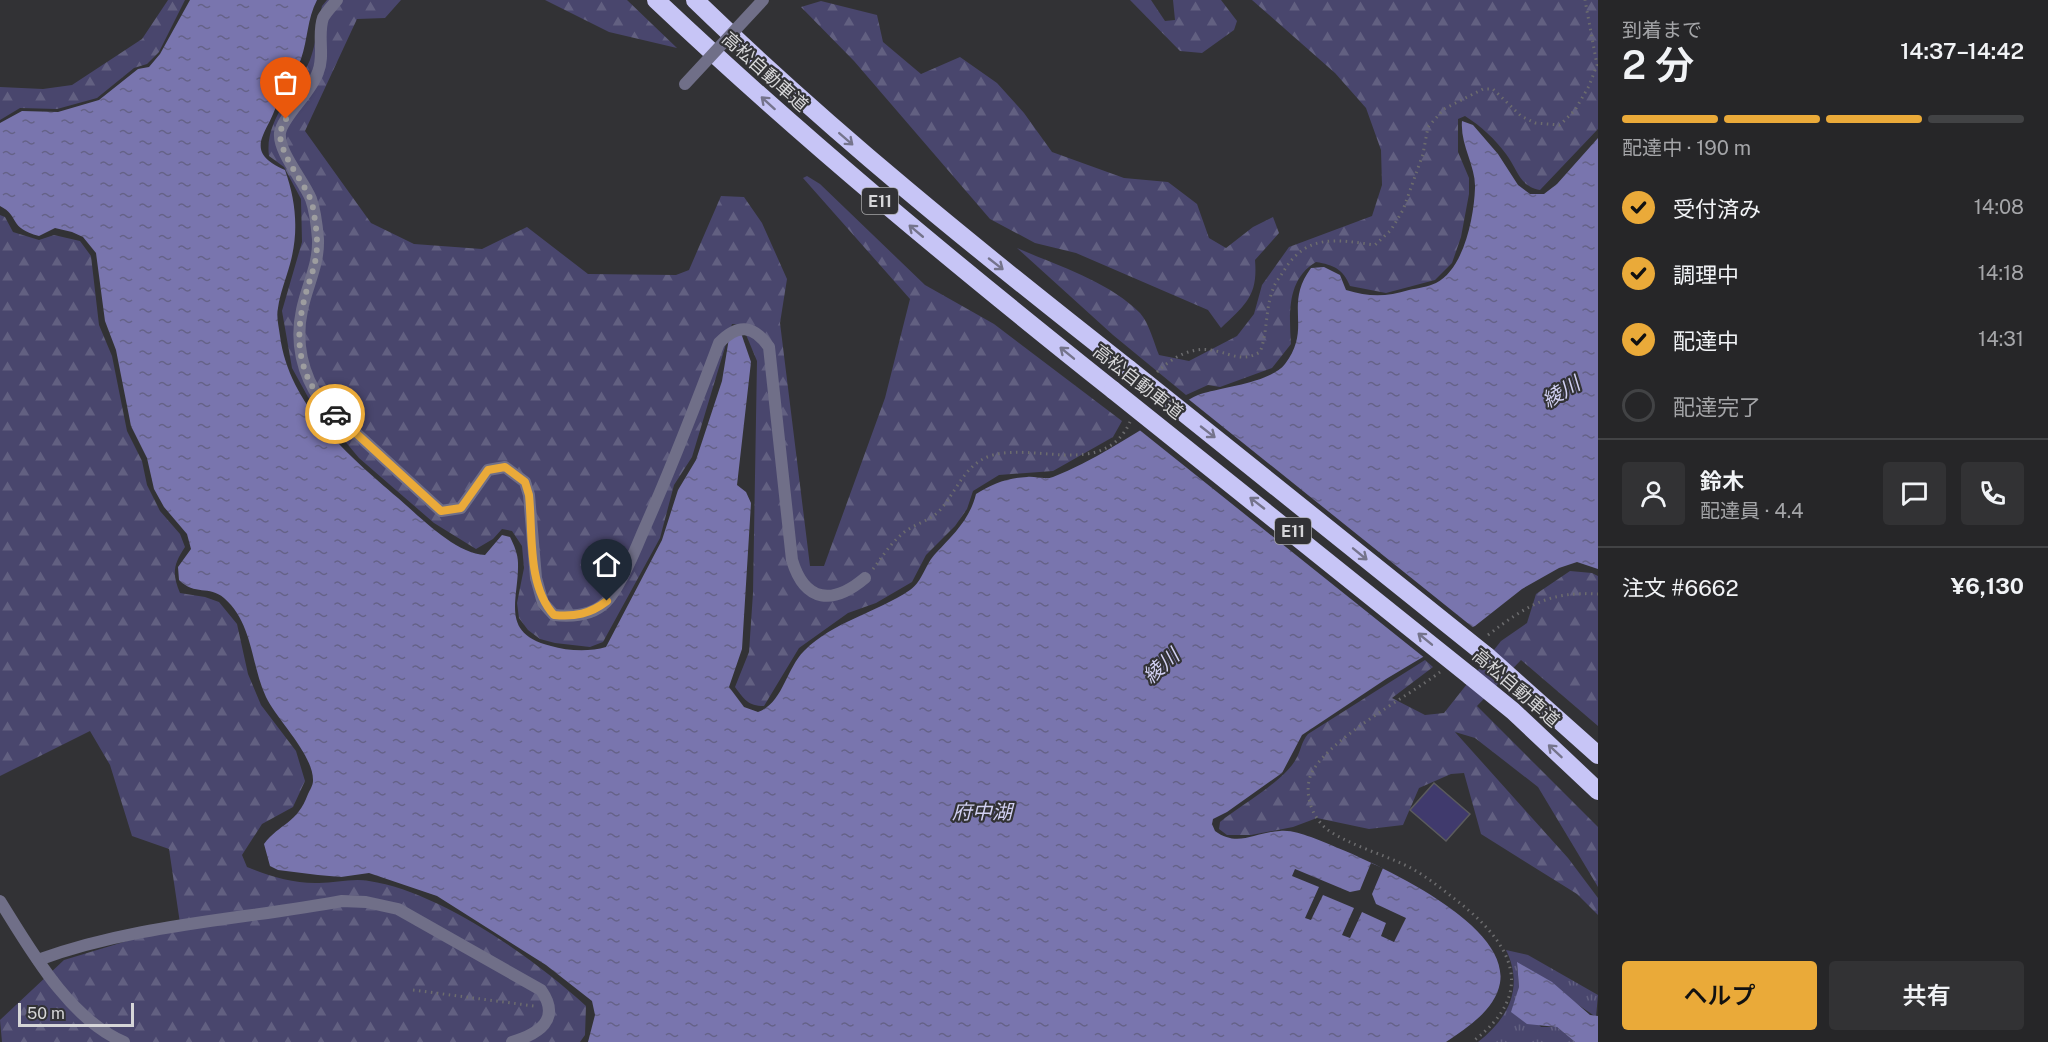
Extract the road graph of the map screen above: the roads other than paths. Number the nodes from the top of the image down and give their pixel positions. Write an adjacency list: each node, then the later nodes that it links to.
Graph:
1 (338, 0): 6 (street)
2 (657, 0): 10 (highway, 高松自動車道 / E11, one-way to 2, bridge)
3 (695, 0): 7 (highway, 高松自動車道 / E11, one-way to 7, bridge)
4 (763, 0): 5 (street, bridge)
5 (685, 84)
6 (865, 578)
7 (1528, 692): 8 (highway); 9 (highway, 高松自動車道 / E11)
8 (1598, 748)
9 (1598, 755)
10 (1598, 791)
11 (0, 901): 12 (street)
12 (38, 960): 13 (street); 14 (street)
13 (124, 1042)
14 (512, 1042)

